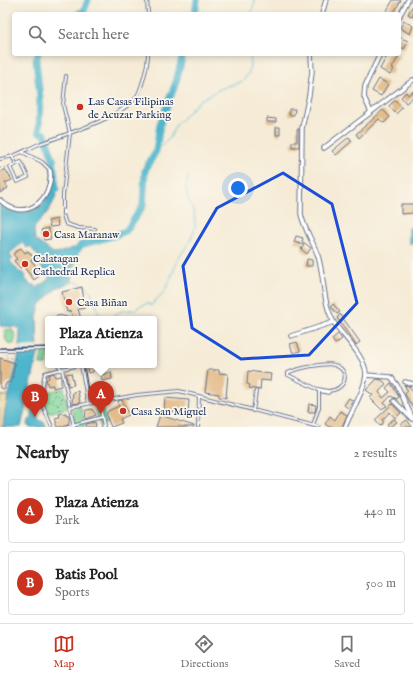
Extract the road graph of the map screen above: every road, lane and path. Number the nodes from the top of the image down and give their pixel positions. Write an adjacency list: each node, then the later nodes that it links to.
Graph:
1 (147, 0): 4 (lane)
2 (326, 0): 5 (street)
3 (408, 0): 6 (street)
4 (148, 12)
5 (323, 12)
6 (401, 13)
7 (148, 56): 13 (lane)
8 (311, 56): 24 (street)
9 (379, 56): 12 (street)
10 (66, 76): 13 (lane)
11 (413, 80): 12 (street)
12 (371, 112): 14 (street)
13 (70, 133): 15 (lane); 23 (lane)
14 (324, 148)
15 (21, 152): 16 (lane); 21 (lane)
16 (12, 156): 17 (lane); 18 (lane)
17 (0, 159)
18 (16, 164): 19 (lane); 19 (lane)
19 (10, 167): 20 (path)
20 (0, 168)
21 (50, 171): 22 (street)
22 (0, 200)
23 (95, 229)
24 (334, 322): 25 (street); 32 (street)
25 (291, 336)
26 (45, 349): 28 (lane)
27 (0, 350): 28 (lane)
28 (8, 350): 39 (path)
29 (66, 368): 31 (lane)
30 (81, 368): 47 (lane)
31 (62, 369): 45 (lane); 48 (lane)
32 (366, 375): 52 (street); 60 (street)
33 (405, 382): 34 (street)
34 (413, 384)
35 (54, 390): 40 (path)
36 (319, 390): 38 (street); 38 (lane); 53 (lane)
37 (256, 391): 50 (lane)
38 (328, 392)
39 (0, 393)
40 (56, 395): 42 (path); 46 (path)
41 (199, 396): 44 (lane); 50 (lane); 58 (lane)
42 (53, 401): 45 (path); 46 (path)
43 (394, 401): 52 (street)
44 (99, 402): 47 (lane); 51 (lane)
45 (42, 404): 55 (lane)
46 (58, 404): 49 (path)
47 (88, 404): 48 (lane)
48 (70, 407): 54 (lane)
49 (60, 411)
50 (253, 411): 53 (lane)
51 (102, 417): 54 (lane); 57 (lane)
52 (413, 420)
53 (313, 425): 59 (lane)
54 (74, 426): 56 (lane)
55 (52, 427)
56 (65, 427)
57 (102, 427)
58 (198, 427)
59 (319, 427)
60 (345, 427)

